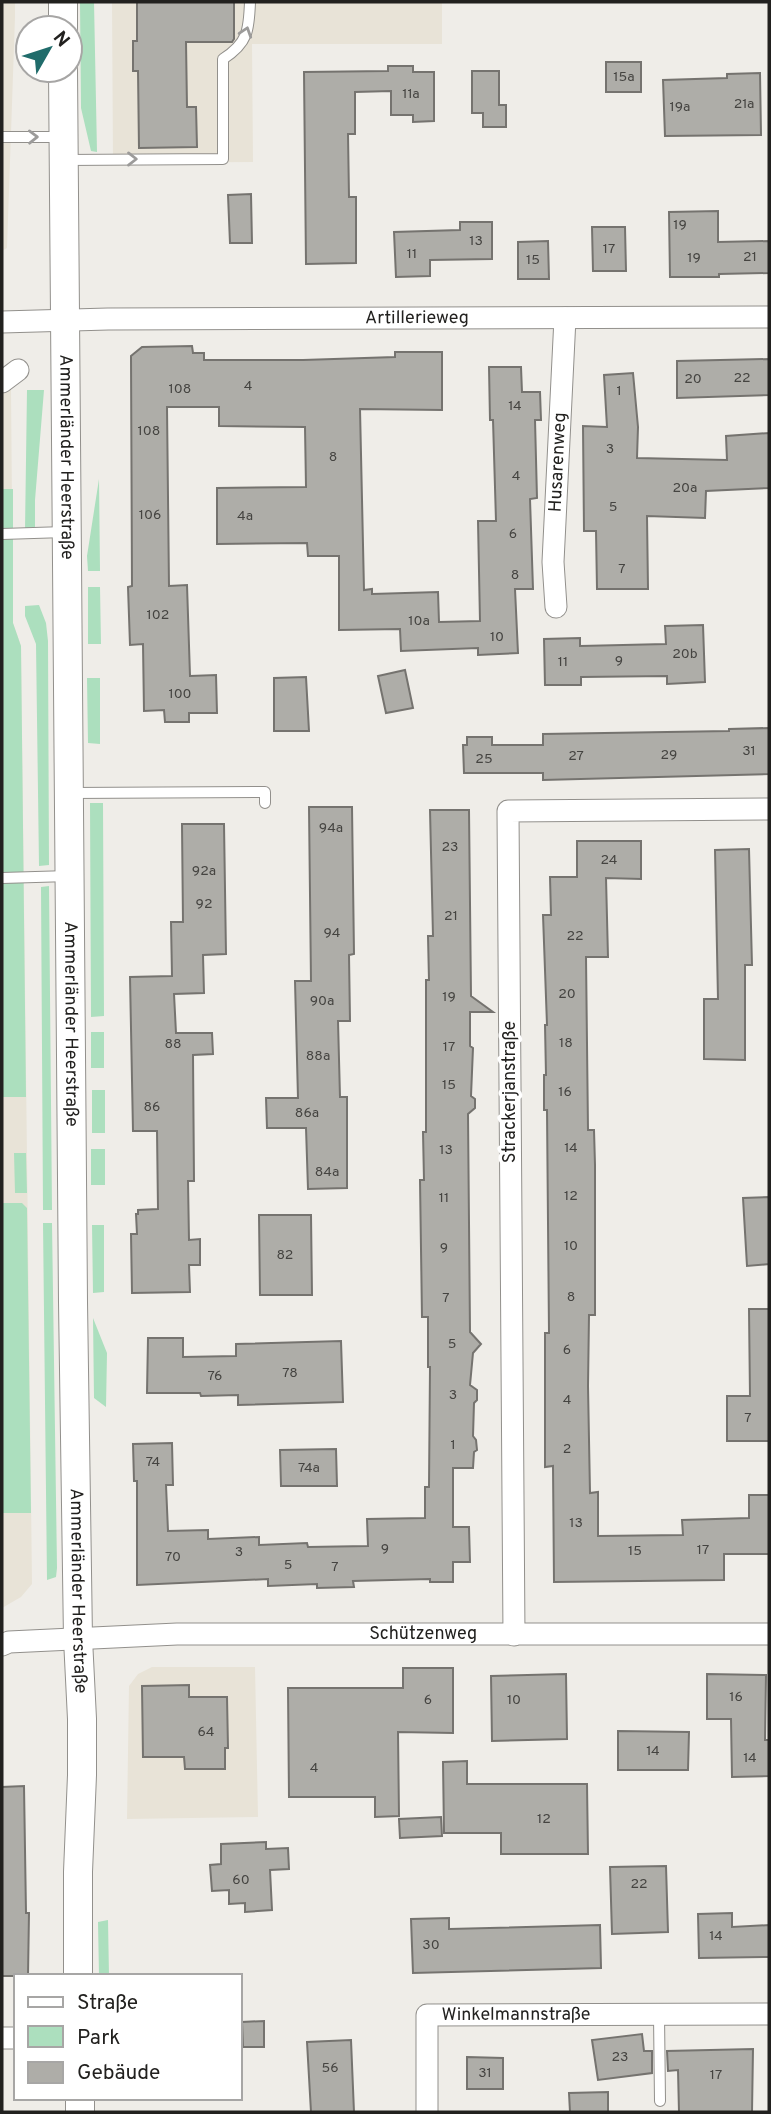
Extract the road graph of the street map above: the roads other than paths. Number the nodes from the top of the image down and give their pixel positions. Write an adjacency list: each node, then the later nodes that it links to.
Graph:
1 (250, 2): 4 (lane, one-way to 1)
2 (63, 84): 4 (street, Ammerländer Heerstraße)
3 (2, 137): 4 (lane, one-way to 4)
4 (64, 148): 7 (street, Ammerländer Heerstraße)
5 (769, 317): 6 (street, Artillerieweg)
6 (565, 318): 7 (street, Artillerieweg); 11 (street, Husarenweg)
7 (64, 321): 8 (street, Artillerieweg); 9 (street, Ammerländer Heerstraße)
8 (2, 322)
9 (66, 532): 10 (lane); 12 (street, Ammerländer Heerstraße)
10 (2, 534)
11 (556, 607)
12 (69, 793): 13 (lane); 15 (street, Ammerländer Heerstraße)
13 (265, 803)
14 (769, 809): 18 (street, Strackerjanstraße)
15 (70, 876): 16 (lane); 19 (street, Ammerländer Heerstraße)
16 (2, 878)
17 (769, 1634): 18 (street, Schützenweg)
18 (514, 1635): 19 (street, Schützenweg)
19 (78, 1639): 20 (street, Schützenweg); 21 (street, Ammerländer Heerstraße)
20 (2, 1645)
21 (78, 1974)
22 (769, 2014): 23 (street, Winkelmannstraße)
23 (659, 2015): 24 (lane); 25 (street, Winkelmannstraße)
24 (660, 2101)
25 (427, 2112)

